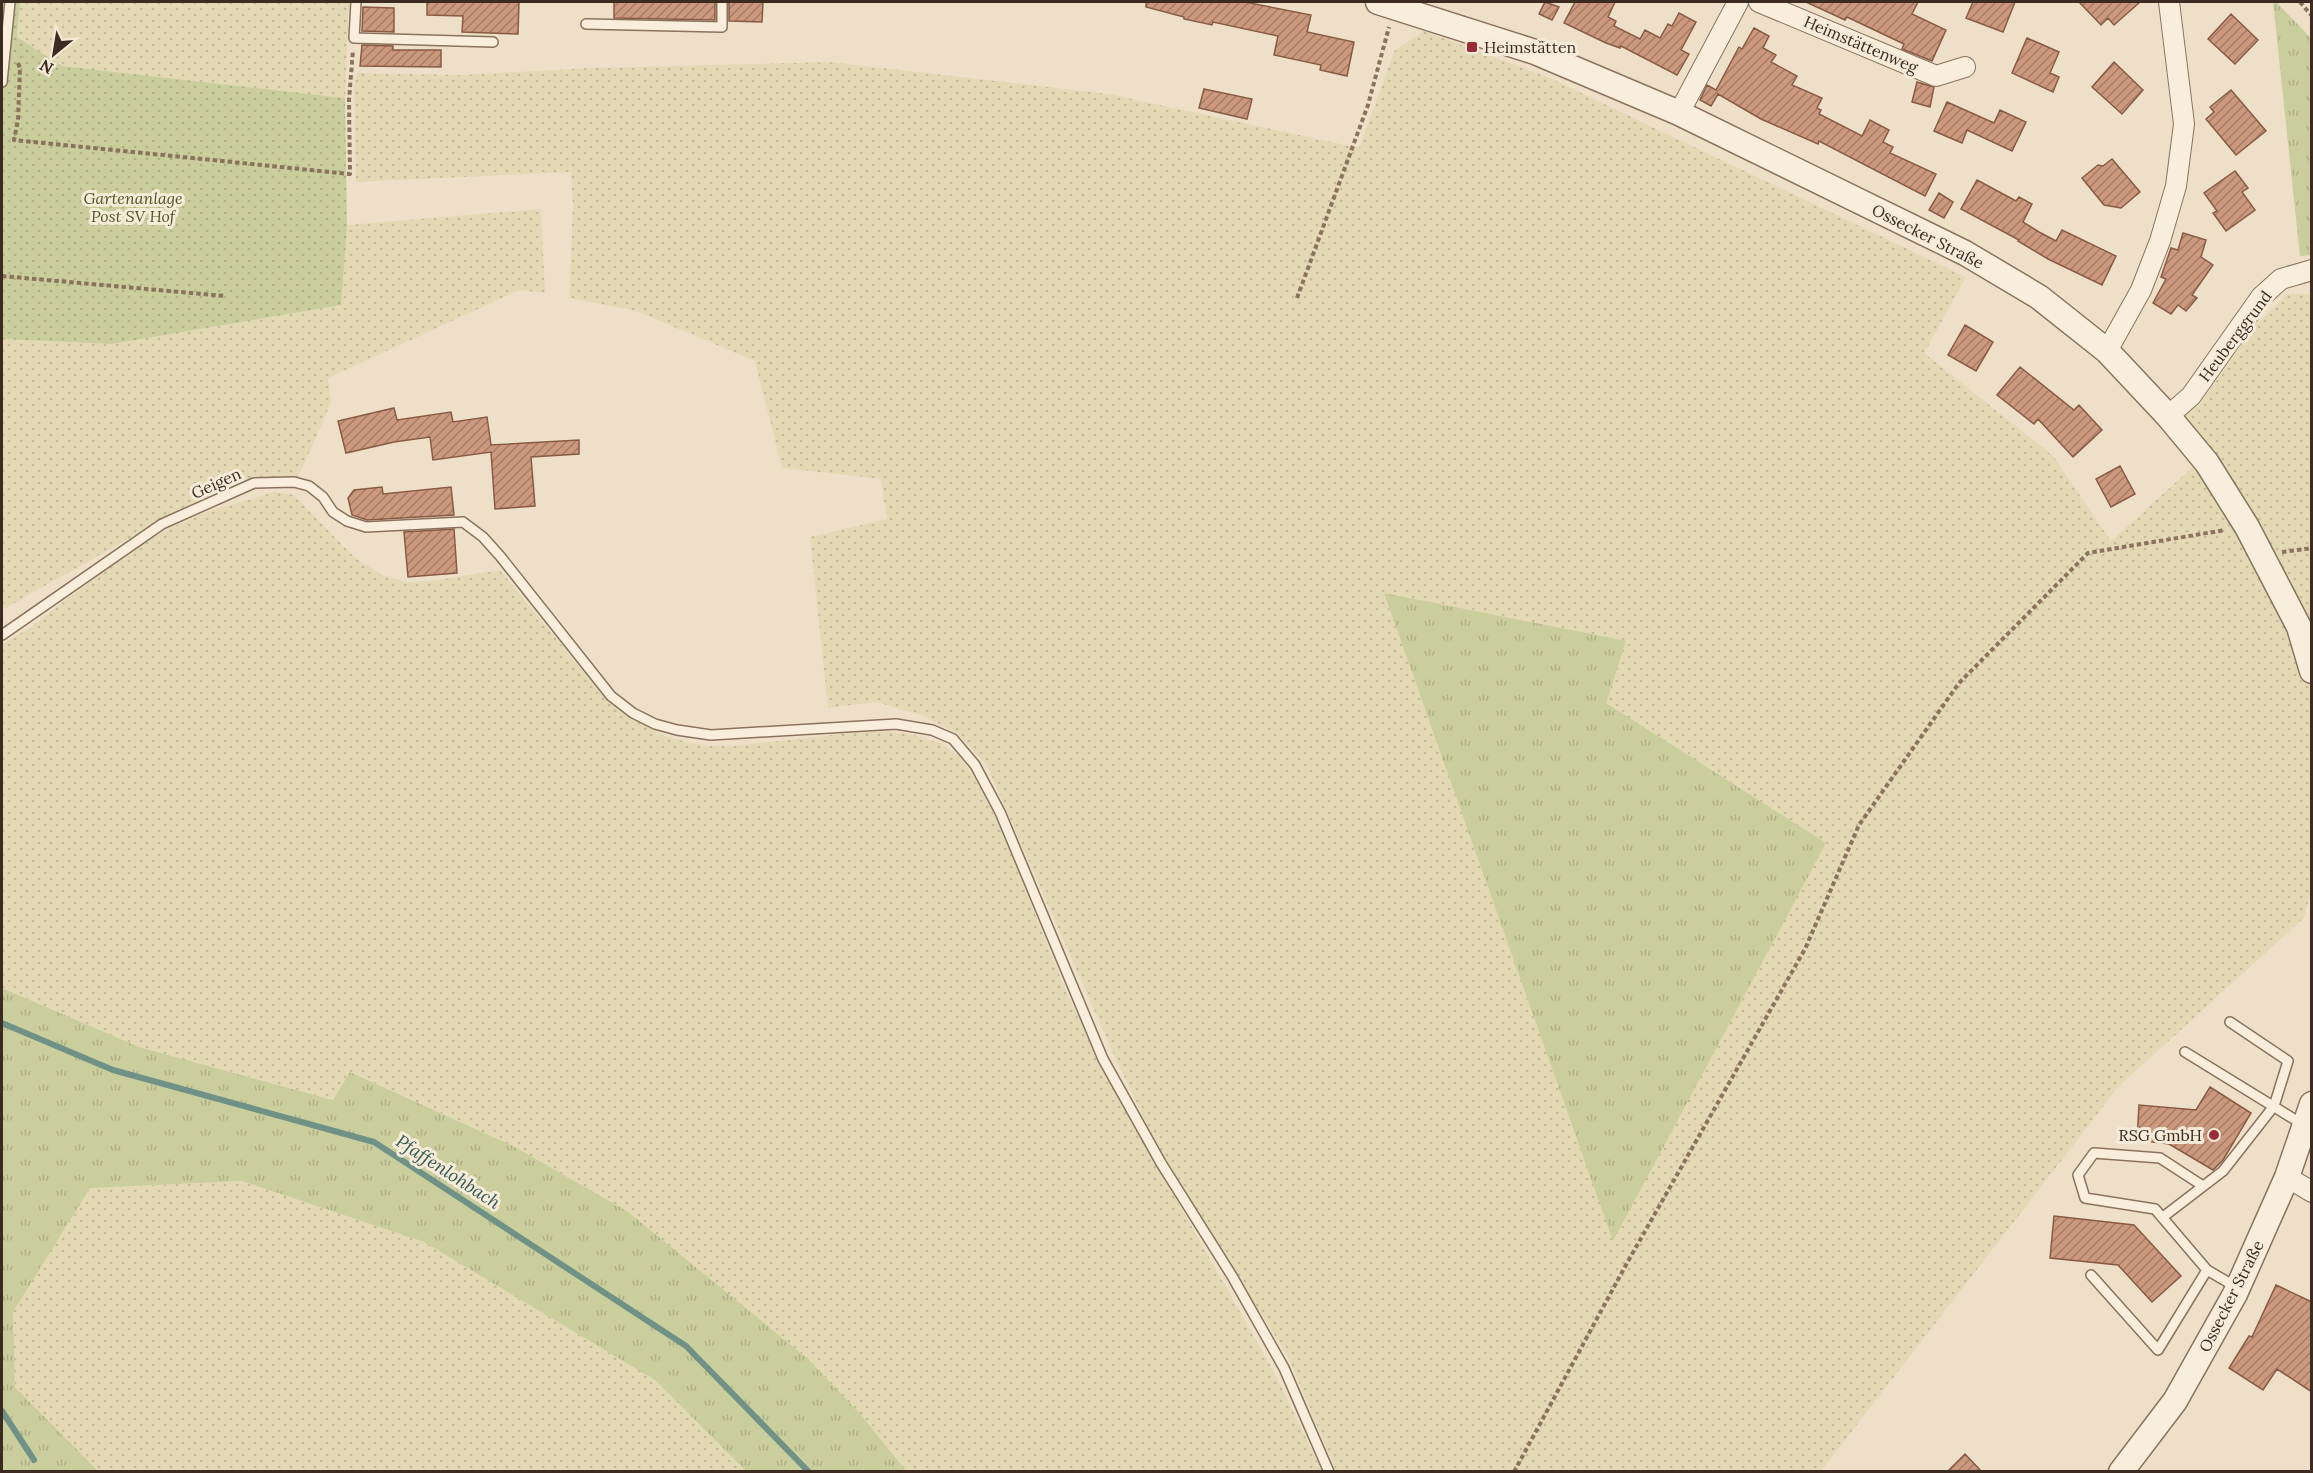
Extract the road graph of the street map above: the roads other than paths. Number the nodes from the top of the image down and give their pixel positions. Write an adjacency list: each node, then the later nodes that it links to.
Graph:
1 (10, 2): 11 (lane)
2 (356, 2): 9 (lane)
3 (722, 2): 8 (lane)
4 (1380, 2): 12 (street, Ossecker Straße)
5 (1738, 2): 12 (street)
6 (1759, 2): 10 (street, Heimstättenweg)
7 (2169, 2): 14 (street)
8 (586, 24)
9 (493, 42)
10 (1965, 67)
11 (2, 82)
12 (1679, 113): 14 (street, Ossecker Straße)
13 (2312, 270): 15 (street, Heuberggrund)
14 (2108, 351): 15 (street, Ossecker Straße)
15 (2168, 416): 17 (street, Ossecker Straße)
16 (2, 635): 29 (lane, Geigen)
17 (2312, 671)
18 (2230, 1022): 20 (lane)
19 (2186, 1052): 20 (lane)
20 (2274, 1106): 21 (lane); 23 (lane)
21 (2308, 1115): 22 (street, Ossecker Straße)
22 (2287, 1177): 24 (street); 28 (street, Ossecker Straße)
23 (2203, 1186): 25 (lane); 25 (lane)
24 (2312, 1192)
25 (2163, 1217): 26 (lane)
26 (2207, 1270): 27 (lane); 28 (lane)
27 (2091, 1275)
28 (2238, 1288): 30 (street, Ossecker Straße)
29 (1329, 1472)
30 (2121, 1472)

